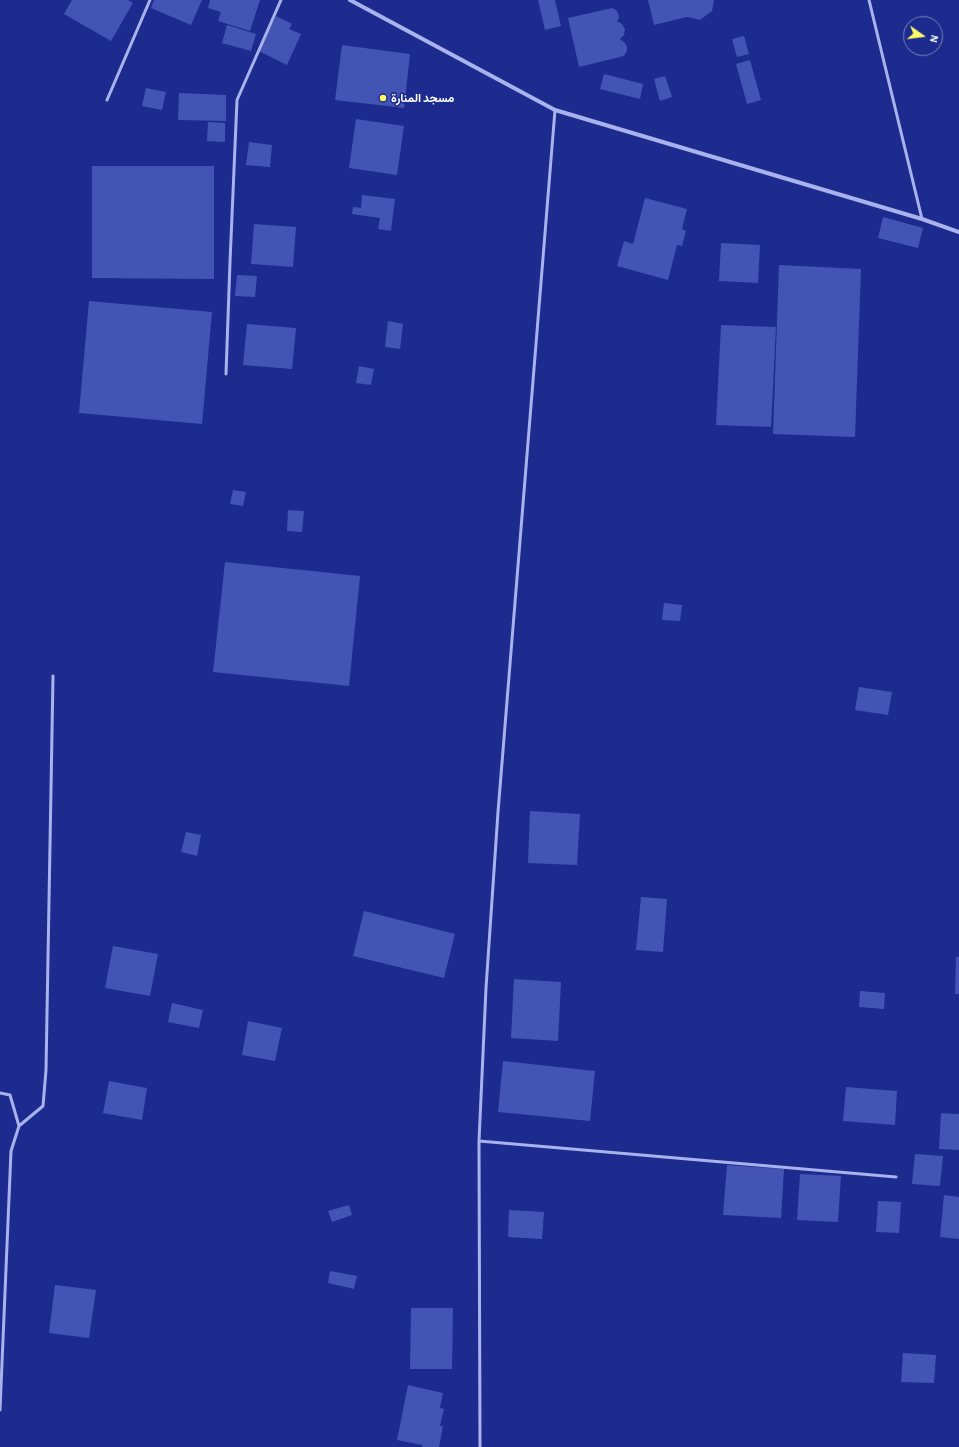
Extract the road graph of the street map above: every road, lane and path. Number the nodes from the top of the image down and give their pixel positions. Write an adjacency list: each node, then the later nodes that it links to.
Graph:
1 (150, 0): 5 (lane)
2 (281, 0): 9 (lane)
3 (350, 0): 6 (street)
4 (869, 0): 7 (lane)
5 (107, 100)
6 (555, 110): 7 (street); 13 (lane)
7 (922, 219): 8 (street)
8 (959, 232)
9 (226, 374)
10 (53, 676): 12 (lane)
11 (0, 1093): 12 (lane)
12 (19, 1126): 15 (lane)
13 (479, 1141): 14 (lane); 17 (lane)
14 (896, 1177)
15 (2, 1322): 16 (lane)
16 (0, 1410)
17 (480, 1447)

